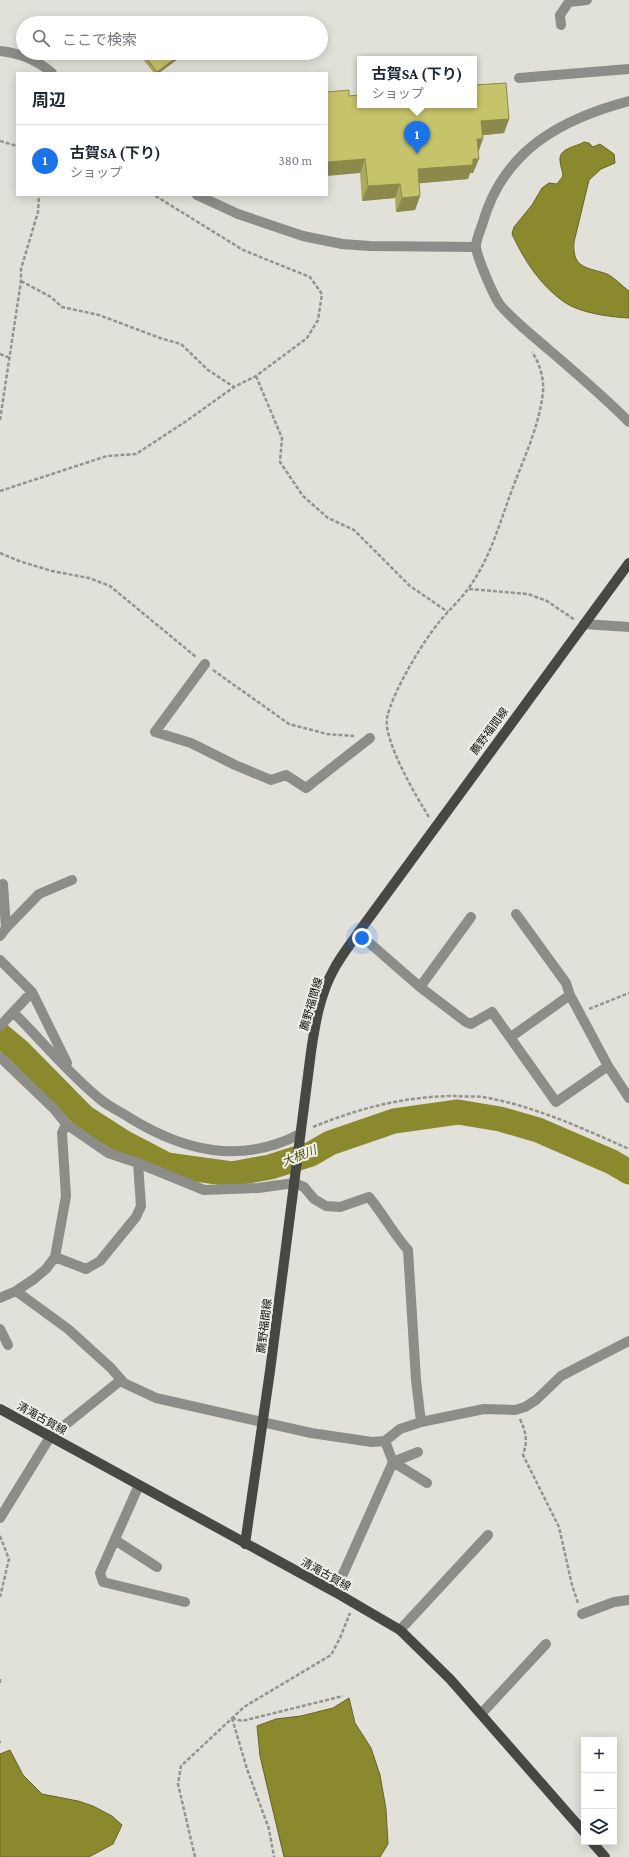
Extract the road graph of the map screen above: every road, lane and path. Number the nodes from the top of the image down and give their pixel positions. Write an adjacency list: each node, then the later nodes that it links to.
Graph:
1 (587, 0): 2 (street)
2 (561, 25)
3 (0, 51): 4 (street)
4 (16, 53)
5 (32, 60): 7 (street)
6 (629, 69): 8 (street)
7 (50, 72)
8 (519, 78)
9 (629, 101): 15 (street)
10 (0, 141): 11 (path)
11 (16, 146)
12 (39, 196): 16 (path)
13 (156, 196): 20 (path)
14 (198, 196): 15 (street)
15 (476, 247): 23 (street)
16 (21, 281): 19 (path); 21 (path)
17 (530, 348): 27 (path)
18 (0, 354): 19 (path)
19 (10, 358): 22 (path)
20 (256, 376): 21 (path); 28 (path)
21 (234, 387): 24 (path)
22 (0, 420)
23 (629, 422)
24 (0, 491)
25 (0, 553): 31 (path)
26 (629, 563): 29 (main road, 薦野福間線)
27 (469, 589): 28 (path); 29 (path)
28 (448, 612): 33 (path)
29 (584, 624): 30 (street); 33 (main road, 薦野福間線)
30 (629, 627)
31 (205, 664): 32 (path); 32 (street)
32 (370, 738)
33 (435, 826): 39 (main road, 薦野福間線)
34 (72, 880): 38 (street)
35 (3, 884): 38 (street)
36 (516, 914): 44 (street)
37 (471, 917): 41 (street)
38 (3, 932)
39 (358, 933): 41 (street); 54 (main road, 薦野福間線)
40 (0, 960): 42 (street)
41 (420, 987): 48 (street)
42 (32, 992): 45 (street); 51 (street)
43 (629, 993): 46 (path)
44 (570, 995): 46 (street); 48 (street)
45 (13, 1012): 47 (street); 51 (street)
46 (579, 1013): 50 (street)
47 (0, 1026)
48 (511, 1038): 50 (street)
49 (0, 1057): 53 (street)
50 (608, 1066): 52 (street)
51 (71, 1071): 54 (street)
52 (629, 1098)
53 (66, 1124): 56 (street); 58 (street)
54 (300, 1134): 55 (path); 57 (main road, 薦野福間線)
55 (629, 1149)
56 (138, 1163): 57 (street); 58 (street)
57 (294, 1183): 67 (main road, 薦野福間線); 68 (street)
58 (55, 1257): 59 (street)
59 (16, 1291): 60 (street); 64 (street)
60 (0, 1298)
61 (0, 1329): 63 (street)
62 (629, 1341): 66 (street)
63 (8, 1345)
64 (121, 1380): 67 (street); 69 (street)
65 (0, 1408): 69 (main road, 清滝古賀線)
66 (516, 1410): 68 (street); 86 (path)
67 (262, 1422): 70 (street); 79 (main road, 薦野福間線)
68 (421, 1422): 70 (street)
69 (50, 1436): 74 (main road, 清滝古賀線); 75 (street)
70 (386, 1441): 72 (street)
71 (418, 1452): 72 (street)
72 (393, 1462): 73 (street); 81 (street)
73 (427, 1483)
74 (139, 1486): 78 (street); 79 (main road, 清滝古賀線)
75 (0, 1518)
76 (488, 1534): 87 (street)
77 (0, 1536): 82 (path)
78 (115, 1540): 80 (street); 84 (street)
79 (245, 1544): 81 (main road, 清滝古賀線)
80 (157, 1567)
81 (335, 1592): 85 (main road, 清滝古賀線)
82 (0, 1597)
83 (629, 1600): 86 (street)
84 (185, 1602)
85 (353, 1603): 87 (main road, 清滝古賀線); 93 (path)
86 (582, 1614)
87 (400, 1630): 92 (main road, 清滝古賀線)
88 (546, 1644): 92 (street)
89 (0, 1679): 90 (path)
90 (0, 1685)
91 (343, 1696): 93 (path)
92 (481, 1714): 94 (main road, 清滝古賀線)
93 (232, 1718): 96 (path); 97 (path)
94 (581, 1829)
95 (595, 1845): 98 (main road)
96 (195, 1857)
97 (274, 1857)
98 (605, 1857)

